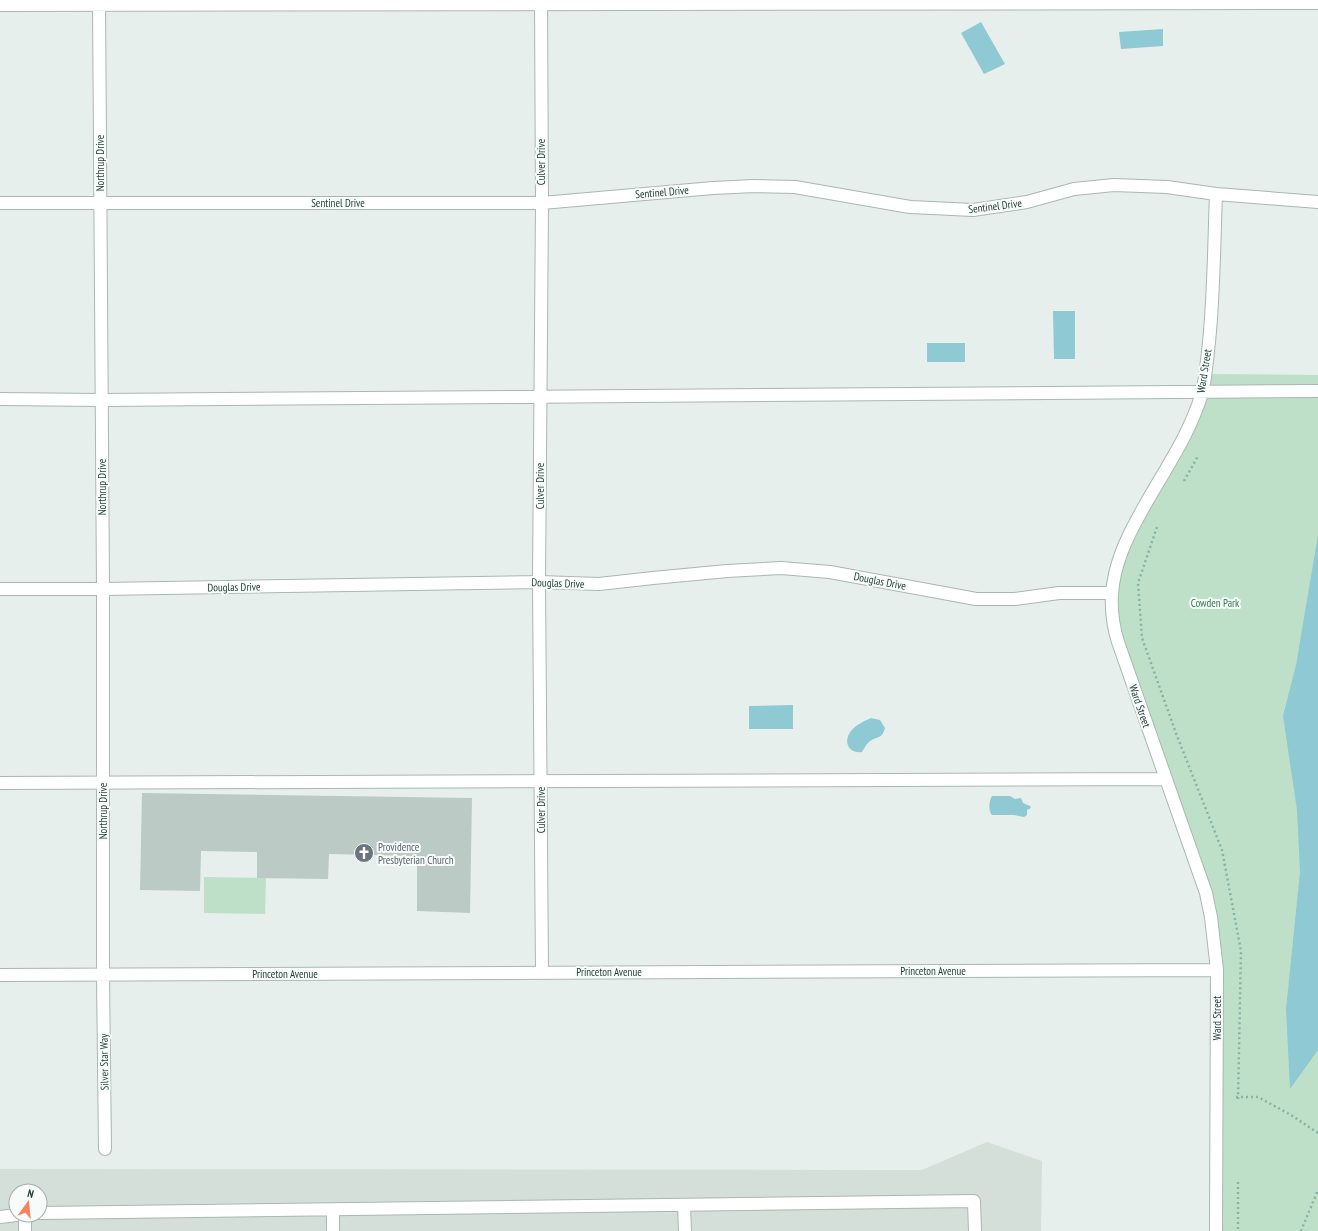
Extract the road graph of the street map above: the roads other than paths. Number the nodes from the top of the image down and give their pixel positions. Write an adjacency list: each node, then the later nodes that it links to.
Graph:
1 (99, 2): 2 (street); 4 (street); 8 (street, Northrup Drive)
2 (541, 2): 3 (street); 9 (street, Culver Drive)
3 (1318, 3)
4 (0, 4)
5 (1216, 194): 6 (street, Sentinel Drive); 9 (street, Sentinel Drive); 11 (street, Ward Street)
6 (1318, 202)
7 (0, 203): 8 (street, Sentinel Drive)
8 (100, 203): 9 (street, Sentinel Drive); 14 (street, Northrup Drive)
9 (542, 203): 12 (street, Culver Drive)
10 (1318, 391): 11 (street)
11 (1202, 392): 12 (street); 18 (street, Ward Street)
12 (540, 397): 14 (street); 15 (street, Culver Drive)
13 (0, 399): 14 (street)
14 (101, 400): 16 (street, Northrup Drive)
15 (539, 582): 16 (street, Douglas Drive); 18 (street, Douglas Drive); 20 (street, Culver Drive)
16 (102, 589): 17 (street, Douglas Drive); 22 (street, Northrup Drive)
17 (0, 590)
18 (1112, 593): 19 (street, Ward Street)
19 (1166, 779): 20 (street); 23 (street, Ward Street)
20 (541, 781): 22 (street); 24 (street, Culver Drive)
21 (0, 783): 22 (street)
22 (102, 783): 26 (street, Northrup Drive)
23 (1217, 970): 24 (street, Princeton Avenue); 34 (street, Ward Street)
24 (542, 973): 26 (street, Princeton Avenue)
25 (0, 975): 26 (street, Princeton Avenue)
26 (103, 975): 27 (street, Silver Star Way)
27 (105, 1149)
28 (684, 1205): 29 (street); 32 (street); 33 (street)
29 (333, 1210): 30 (street); 31 (street)
30 (48, 1213)
31 (333, 1231)
32 (685, 1231)
33 (975, 1231)
34 (1216, 1231)

